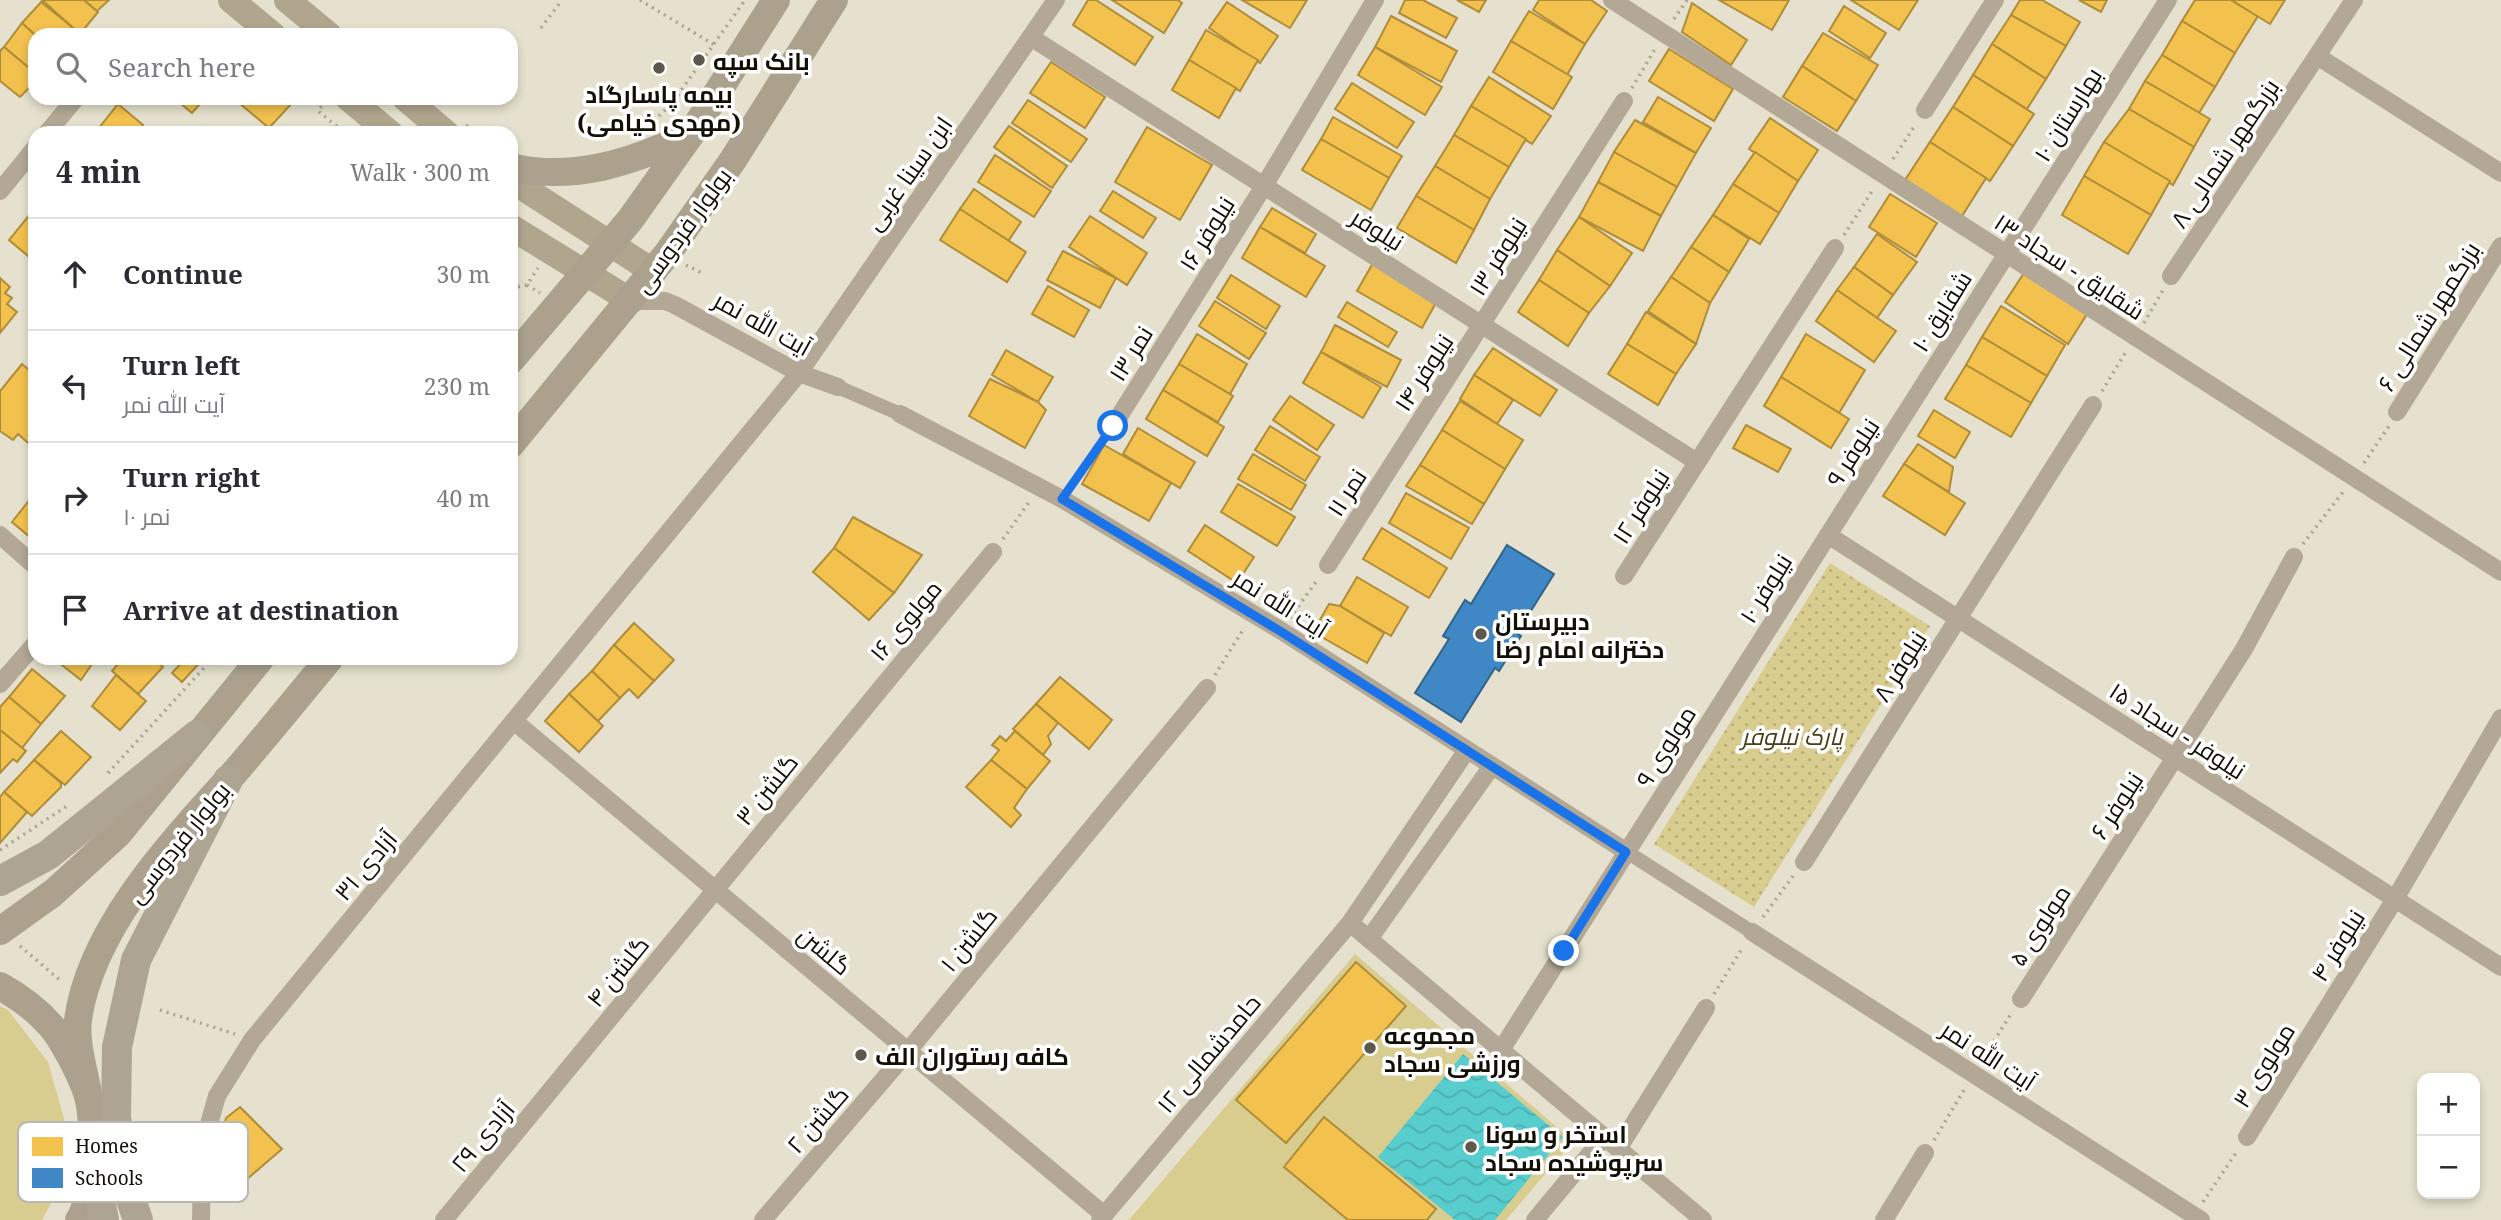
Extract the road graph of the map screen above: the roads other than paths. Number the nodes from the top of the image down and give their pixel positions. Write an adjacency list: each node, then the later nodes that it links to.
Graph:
1 (231, 0): 11 (main road)
2 (288, 0): 12 (main road)
3 (776, 0): 23 (main road, بولوار فردوسی)
4 (834, 0): 35 (main road, بولوار فردوسی)
5 (1056, 0): 13 (street, ابن سینا غربی)
6 (1375, 0): 28 (street, نیلوفر ۱۶)
7 (1612, 0): 34 (street, شقایق - سجاد ۱۳)
8 (1996, 0): 19 (street)
9 (2168, 0): 34 (street, بهارستان ۱۰)
10 (2354, 0): 14 (street, بزرگمهر شمالی ۸)
11 (265, 28)
12 (321, 28)
13 (1032, 38): 28 (street, نیلوفر); 43 (street, ابن سینا غربی)
14 (2317, 56): 26 (street); 37 (street, بزرگمهر شمالی ۸)
15 (1624, 102): 41 (street, نیلوفر ۱۳)
16 (70, 105): 20 (street)
17 (356, 105): 21 (main road)
18 (412, 105): 22 (main road)
19 (1925, 110)
20 (53, 126)
21 (382, 126)
22 (438, 126)
23 (691, 134): 25 (main road); 31 (main road, بولوار فردوسی)
24 (28, 157): 29 (street)
25 (518, 168)
26 (2501, 173)
27 (518, 184): 31 (main road)
28 (1264, 186): 40 (street, نیلوفر ۱۶); 41 (street, نیلوفر)
29 (0, 191)
30 (518, 230): 36 (main road)
31 (611, 243): 35 (main road); 36 (main road, بولوار فردوسی)
32 (2501, 246): 47 (street, بزرگمهر شمالی ۶)
33 (1835, 248): 52 (street, نیلوفر ۱۲)
34 (2006, 254): 45 (street, شقایق ۱۰); 59 (street, شقایق - سجاد ۱۳)
35 (654, 272): 38 (main road, بولوار فردوسی); 39 (street)
36 (585, 273): 38 (main road); 42 (main road, بولوار فردوسی)
37 (2171, 276)
38 (631, 301): 39 (street, آیت الله نمر); 50 (main road, بولوار فردوسی)
39 (665, 301): 43 (street, آیت الله نمر)
40 (1189, 306): 49 (street, نمر ۱۳)
41 (1482, 325): 51 (street, نیلوفر ۱۴); 52 (street, نیلوفر)
42 (518, 352)
43 (799, 373): 44 (street, آیت الله نمر); 70 (street, ابن سینا غربی)
44 (838, 387): 48 (street)
45 (1917, 395): 54 (street, نیلوفر ۹)
46 (2093, 405): 61 (street, نیلوفر ۸)
47 (2397, 412)
48 (900, 414): 72 (street, آیت الله نمر)
49 (1113, 426)
50 (518, 436)
51 (1405, 445): 58 (street, نمر ۱۱)
52 (1698, 462): 60 (street, نیلوفر ۱۲)
53 (0, 535): 57 (street)
54 (1828, 535): 61 (street, نیلوفر - سجاد ۱۵); 65 (street, نیلوفر ۱۰)
55 (993, 552): 69 (street, مولوی ۱۶)
56 (2294, 557): 73 (street, نیلوفر ۶)
57 (28, 560)
58 (1328, 565)
59 (2501, 572)
60 (1624, 576)
61 (1958, 619): 73 (street, نیلوفر - سجاد ۱۵); 77 (street, نیلوفر ۸)
62 (28, 652): 66 (street)
63 (255, 665): 71 (main road)
64 (324, 665): 75 (main road, بولوار فردوسی)
65 (1744, 667): 76 (street, مولوی ۹)
66 (0, 684)
67 (1207, 688): 92 (street, گلشن ۱)
68 (2501, 718): 81 (street, نیلوفر ۴)
69 (854, 720): 80 (street, گلشن ۳)
70 (515, 722): 80 (street, گلشن); 97 (street, آزادی ۳۱)
71 (197, 734): 79 (highway); 84 (main road)
72 (1467, 750): 74 (street, آیت الله نمر); 82 (street, حامدشمالی ۱۲)
73 (2175, 758): 78 (street, نیلوفر ۶); 81 (street, نیلوفر - سجاد ۱۵)
74 (1492, 766): 76 (street, آیت الله نمر); 85 (street)
75 (228, 780): 94 (main road, بولوار فردوسی); 96 (highway)
76 (1626, 852): 83 (street); 91 (street, مولوی ۹)
77 (1804, 862)
78 (2098, 878): 88 (street, مولوی ۵)
79 (0, 881)
80 (715, 889): 92 (street, گلشن); 93 (street, گلشن ۴)
81 (2395, 898): 86 (street, نیلوفر - سجاد ۱۵); 90 (street, نیلوفر ۴)
82 (1350, 923): 85 (street); 106 (street, حامدشمالی ۱۲)
83 (1752, 932): 107 (street, آیت الله نمر)
84 (7, 936)
85 (1368, 939): 91 (street)
86 (2501, 967)
87 (0, 986): 94 (main road)
88 (2021, 999)
89 (1706, 1008): 100 (street)
90 (2321, 1018): 99 (street, مولوی ۳)
91 (1501, 1050): 98 (street)
92 (908, 1051): 106 (street, گلشن); 113 (street, گلشن ۲)
93 (558, 1083): 112 (street, آزادی ۲۹)
94 (88, 1093): 95 (main road, بولوار فردوسی)
95 (90, 1122)
96 (117, 1122)
97 (210, 1122)
98 (1604, 1136): 100 (street); 114 (street)
99 (2247, 1137)
100 (1618, 1149): 115 (street)
101 (1925, 1153): 116 (street)
102 (86, 1202): 108 (main road, بولوار فردوسی)
103 (100, 1202): 109 (highway)
104 (132, 1202): 110 (highway)
105 (201, 1202): 111 (street, آزادی ۳۱)
106 (1102, 1217)
107 (2197, 1218)
108 (79, 1220)
109 (104, 1220)
110 (138, 1220)
111 (201, 1220)
112 (444, 1220)
113 (763, 1220)
114 (1535, 1220)
115 (1703, 1220)
116 (1884, 1220)

